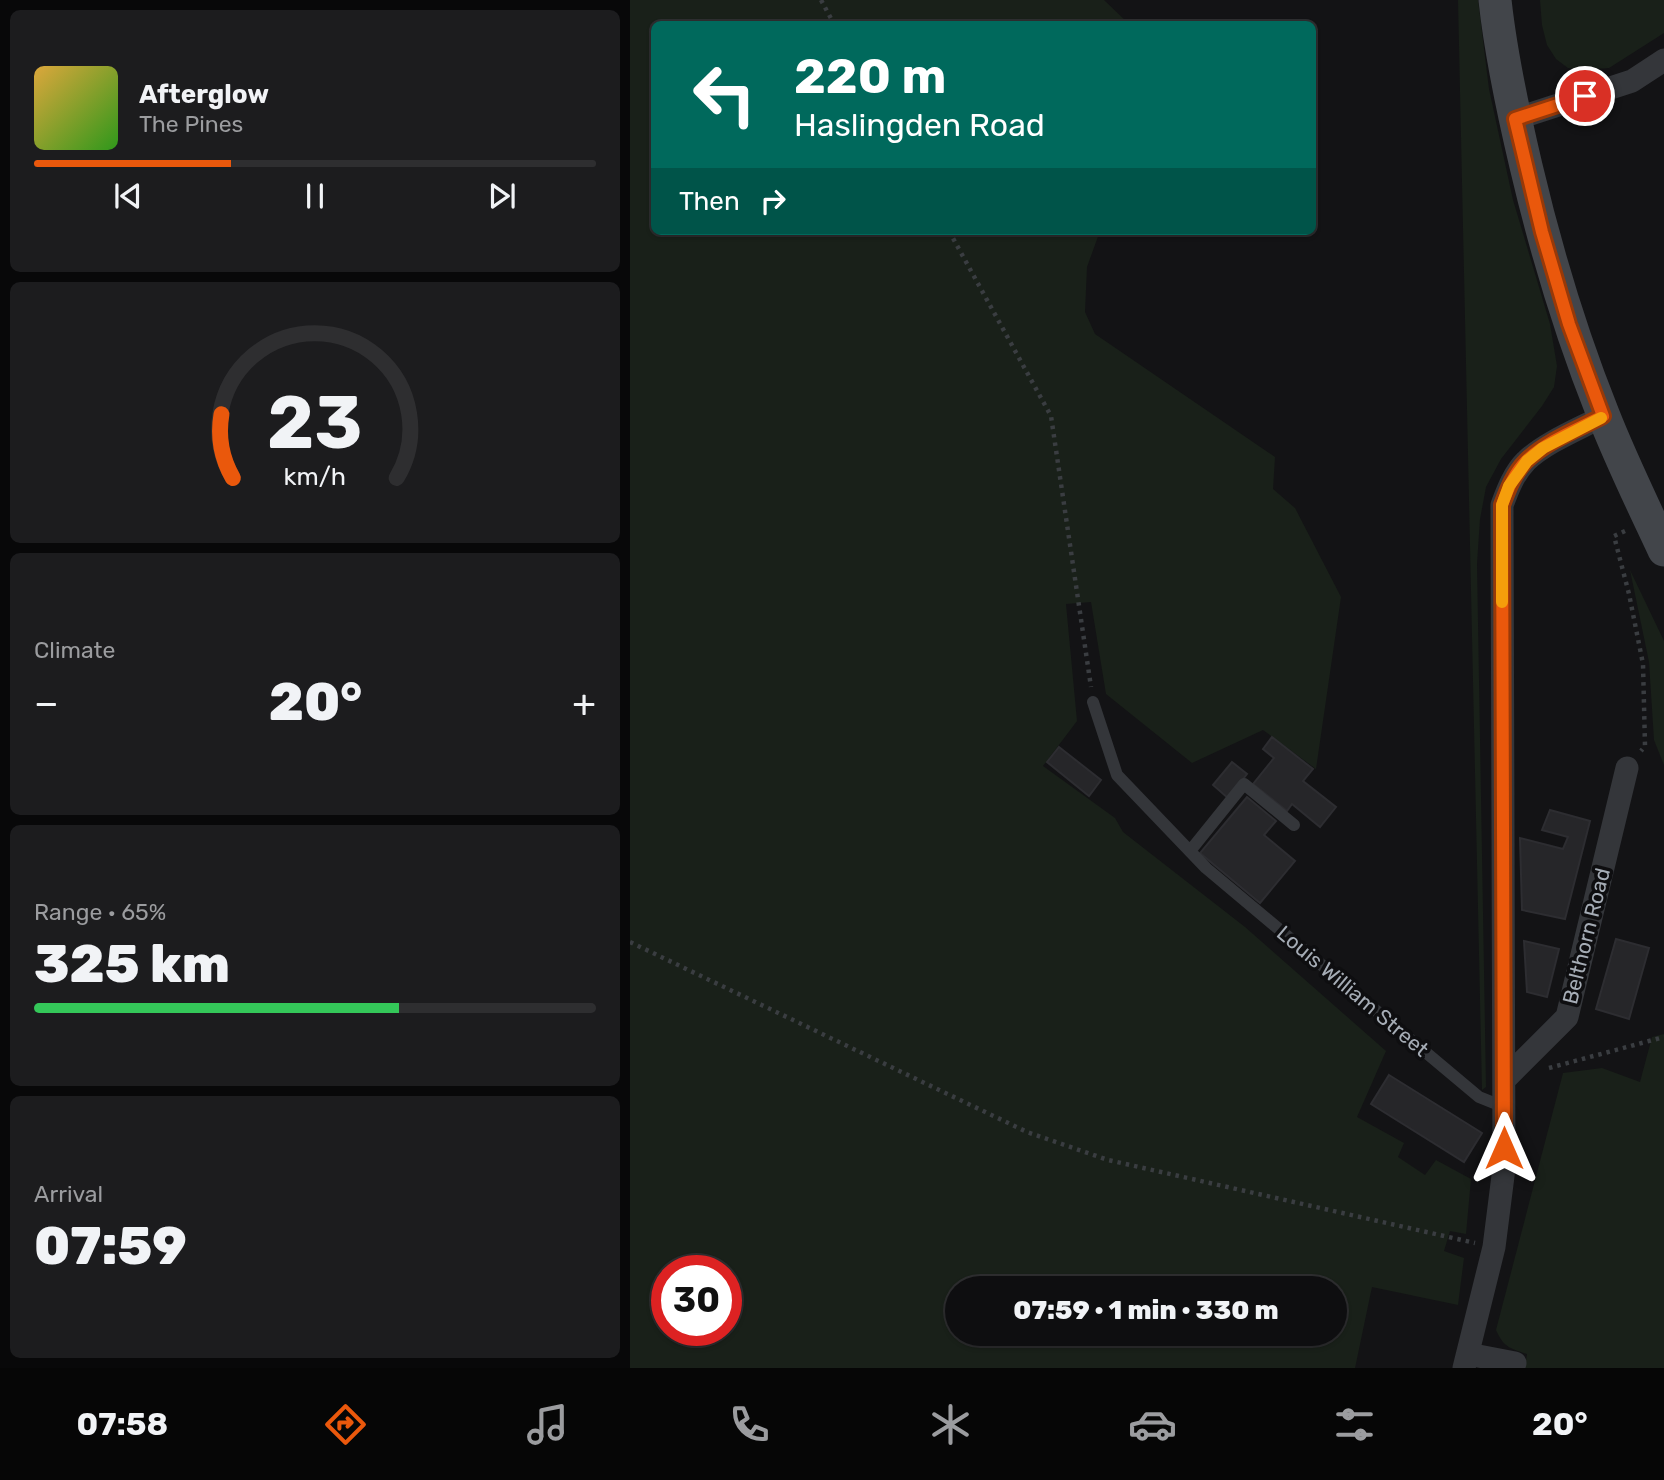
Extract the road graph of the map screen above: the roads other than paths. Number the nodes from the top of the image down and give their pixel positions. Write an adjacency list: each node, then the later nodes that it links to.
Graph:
1 (1495, 0): 3 (main road)
2 (1664, 60): 3 (street)
3 (1515, 119): 4 (main road)
4 (1603, 416): 5 (main road); 10 (street)
5 (1664, 550)
6 (1093, 702): 9 (lane, Louis William Street)
7 (1627, 768): 10 (street, Belthorn Road)
8 (1294, 825): 9 (lane)
9 (1190, 851): 11 (lane, Louis William Street)
10 (1504, 1080): 11 (street)
11 (1504, 1107): 12 (street)
12 (1466, 1361): 13 (street)
13 (1515, 1363)

